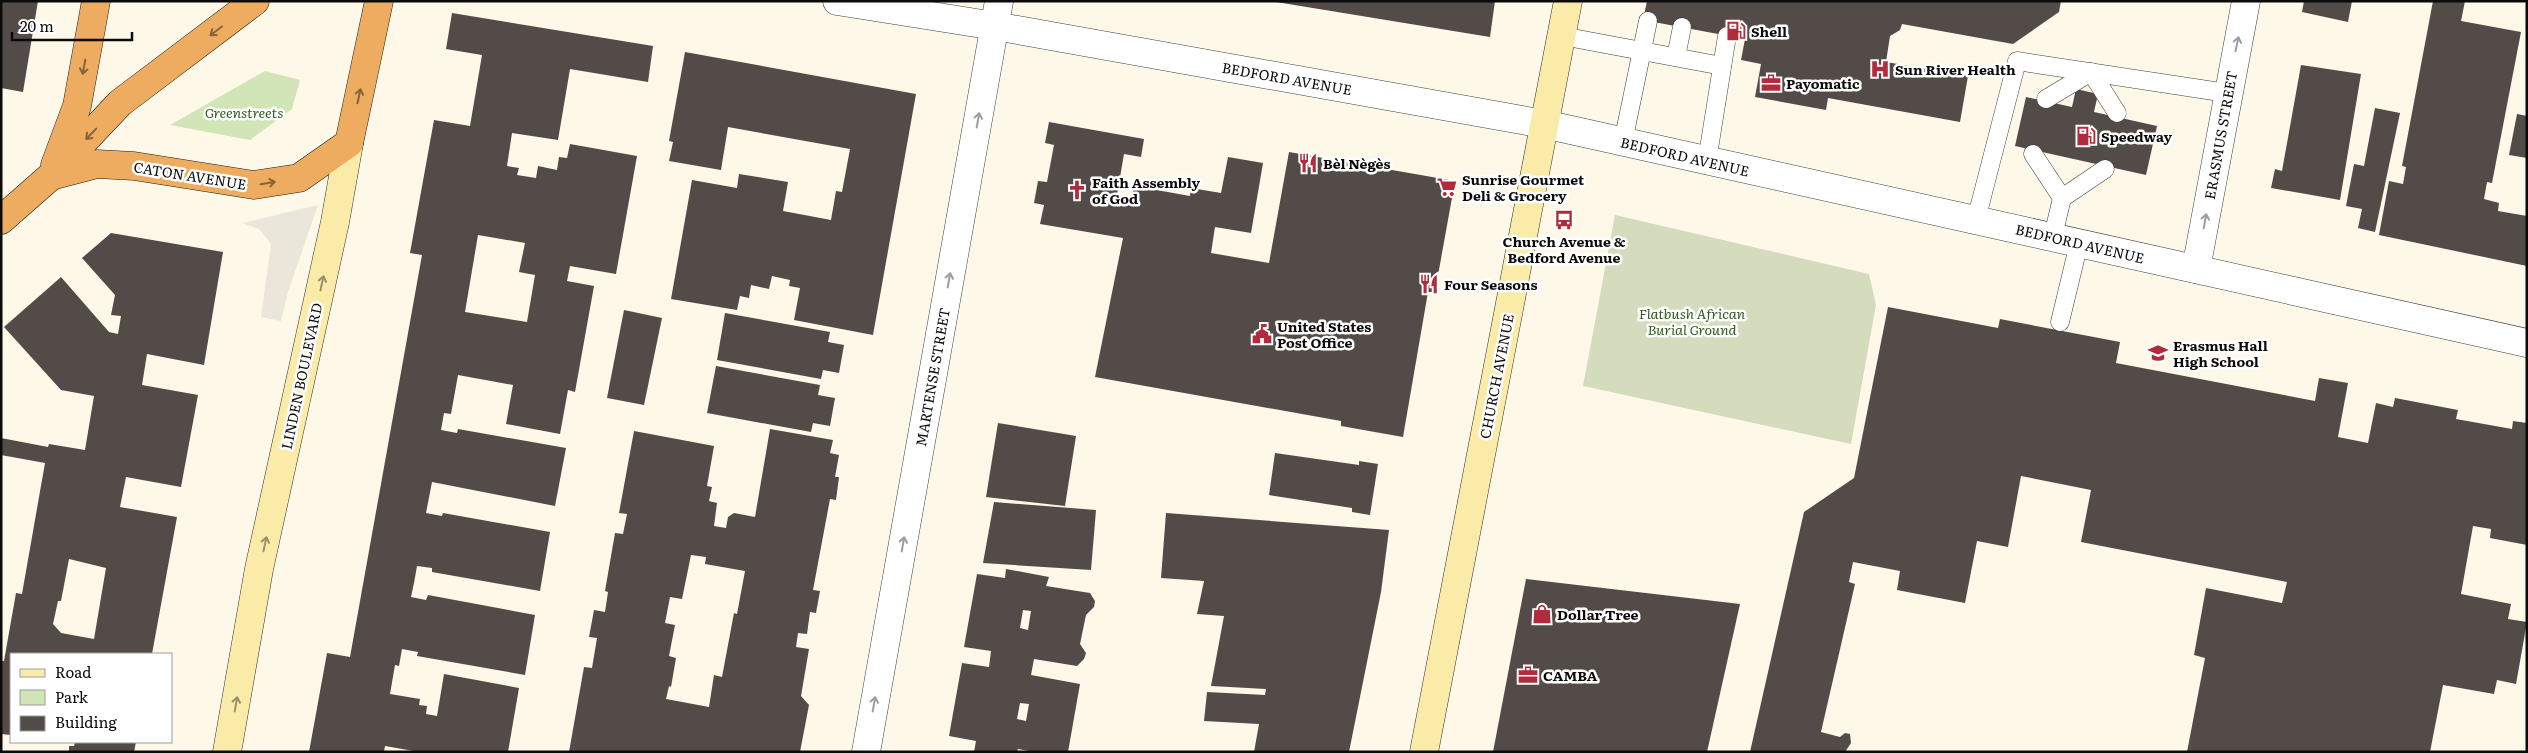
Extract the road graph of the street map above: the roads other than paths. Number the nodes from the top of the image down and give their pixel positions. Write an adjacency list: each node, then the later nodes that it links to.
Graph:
1 (96, 1): 25 (highway, one-way to 25)
2 (255, 1): 25 (highway, CATON AVENUE, one-way to 25)
3 (379, 1): 21 (highway, LINDEN BOULEVARD, one-way to 3)
4 (836, 1): 7 (street, BEDFORD AVENUE)
5 (1568, 1): 10 (main road, CHURCH AVENUE)
6 (2246, 1): 16 (street, ERASMUS STREET, one-way to 6)
7 (997, 14): 19 (street, BEDFORD AVENUE); 35 (street, MARTENSE STREET, one-way to 7)
8 (1648, 21): 12 (lane)
9 (1682, 27): 13 (lane)
10 (1562, 36): 12 (lane); 19 (main road, CHURCH AVENUE)
11 (1727, 36): 14 (lane)
12 (1642, 50): 13 (lane); 20 (lane)
13 (1676, 57): 14 (lane)
14 (1722, 66): 23 (lane)
15 (2091, 72): 16 (lane); 17 (lane); 18 (lane); 28 (lane)
16 (2227, 93): 31 (street, ERASMUS STREET, one-way to 16)
17 (2046, 99)
18 (2117, 114)
19 (1544, 124): 20 (street, BEDFORD AVENUE); 36 (main road, CHURCH AVENUE)
20 (1623, 142): 23 (street, BEDFORD AVENUE)
21 (349, 143): 25 (highway, CATON AVENUE, one-way to 21); 34 (main road, LINDEN BOULEVARD, one-way to 21)
22 (2033, 154): 26 (lane)
23 (1707, 161): 28 (street, BEDFORD AVENUE)
24 (2105, 169): 26 (lane)
25 (51, 176): 27 (highway, CATON AVENUE)
26 (2062, 198): 29 (lane)
27 (1, 220)
28 (1976, 220): 29 (street, BEDFORD AVENUE)
29 (2053, 236): 30 (street, BEDFORD AVENUE)
30 (2079, 243): 31 (street, BEDFORD AVENUE); 32 (lane)
31 (2196, 269): 33 (street, BEDFORD AVENUE)
32 (2060, 322)
33 (2527, 343)
34 (228, 752)
35 (866, 752)
36 (1424, 752)

